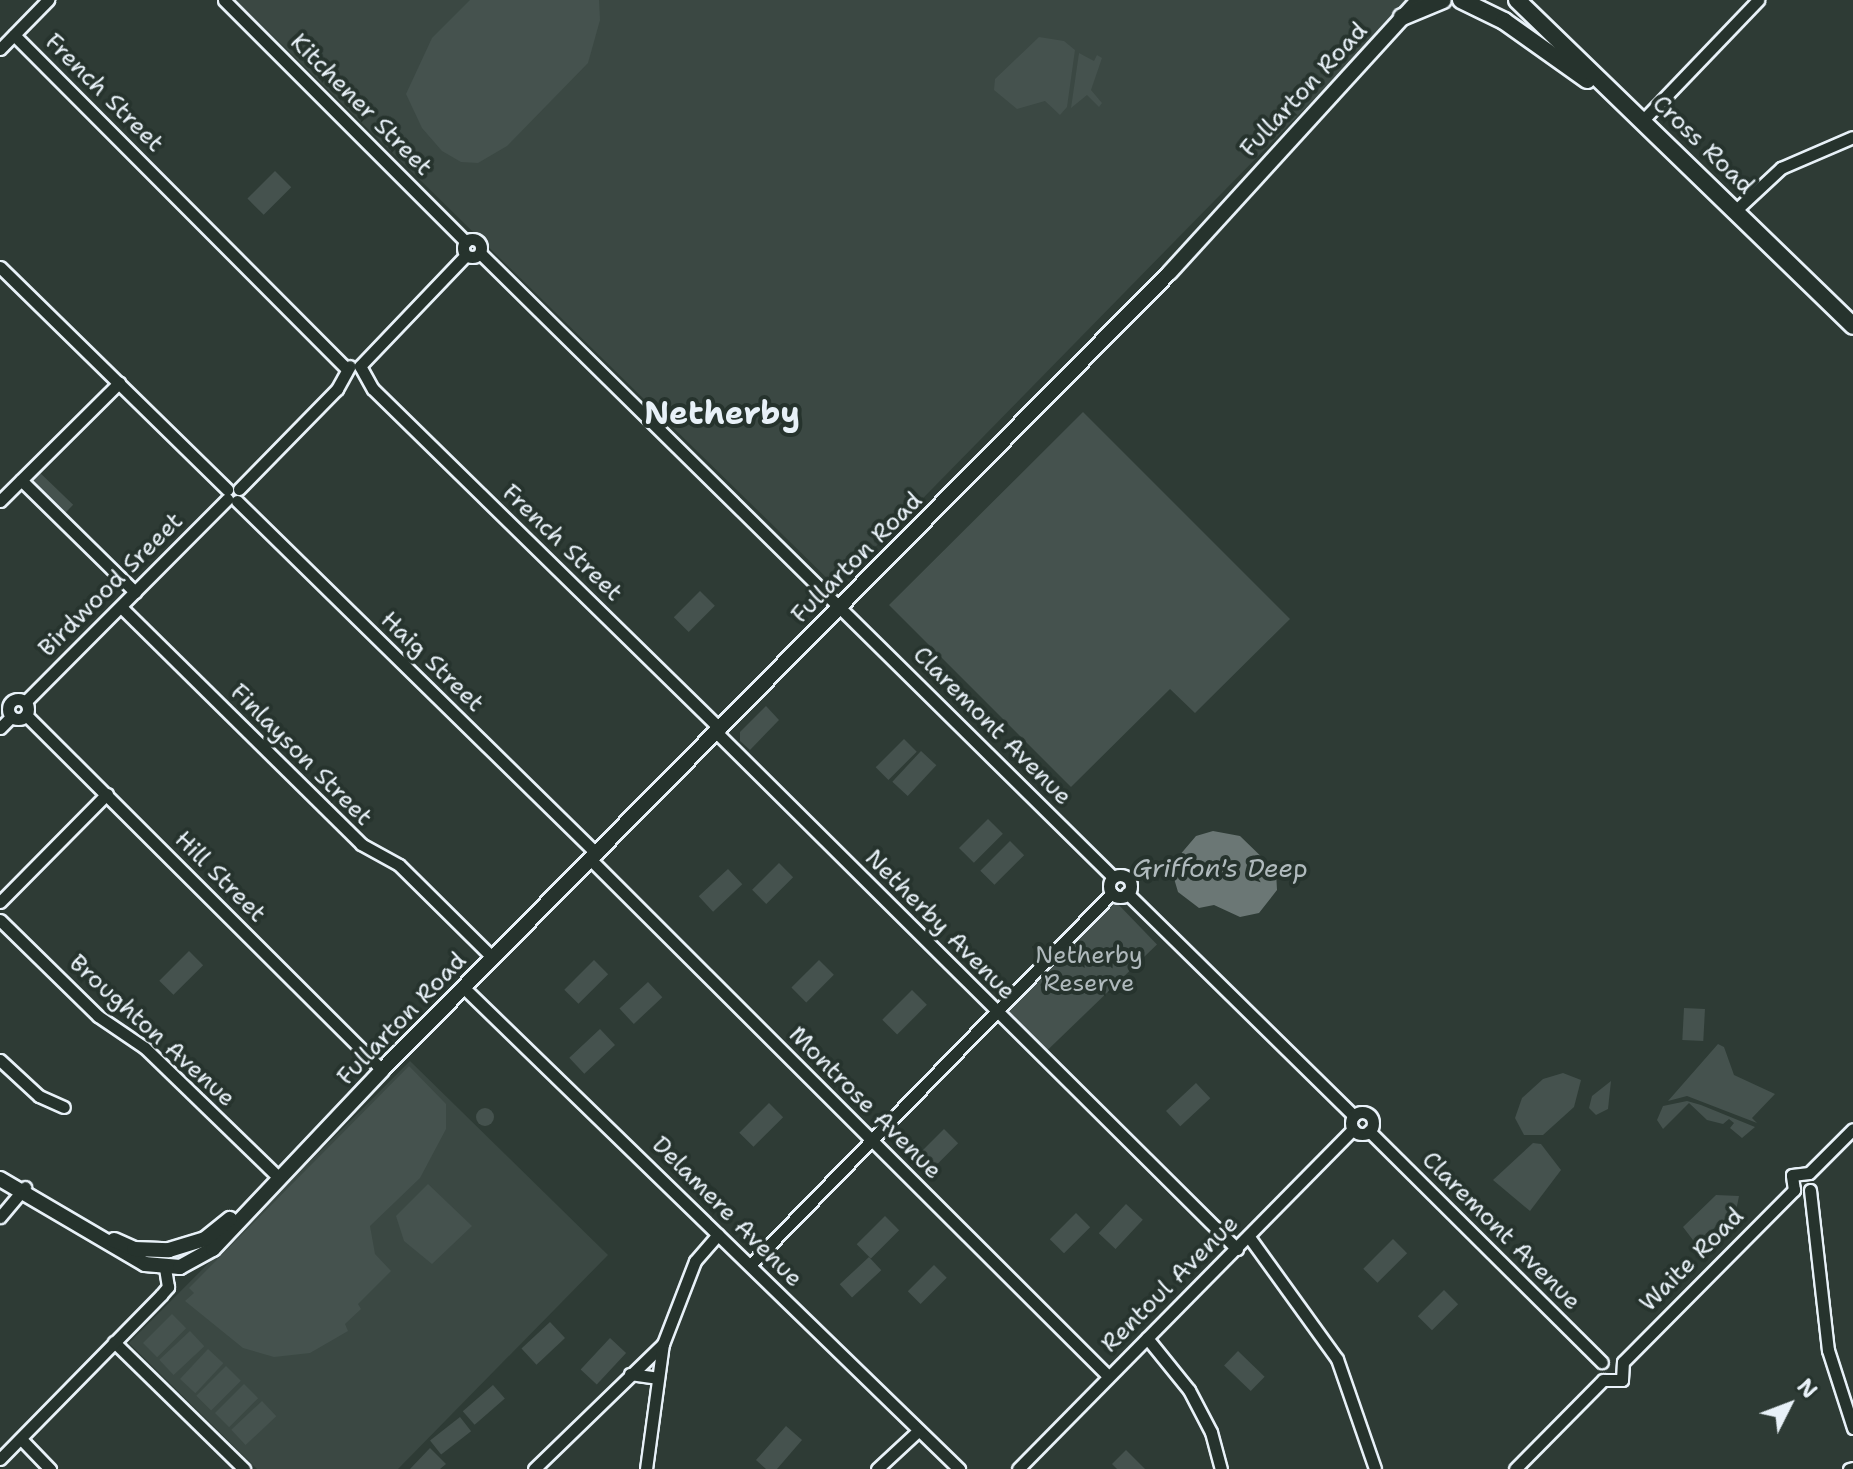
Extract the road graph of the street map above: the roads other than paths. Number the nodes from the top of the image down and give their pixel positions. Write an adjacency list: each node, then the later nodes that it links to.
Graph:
1 (48, 0): 10 (street)
2 (224, 0): 16 (street, Kitchener Street)
3 (1411, 0): 9 (highway)
4 (1418, 0): 9 (main road, Fullarton Road)
5 (1443, 0): 9 (highway)
6 (1461, 0): 12 (highway)
7 (1517, 0): 12 (highway, Cross Road)
8 (1757, 0): 13 (street)
9 (1402, 17): 25 (main road, Fullarton Road)
10 (14, 35): 11 (street); 19 (street, French Street)
11 (0, 49)
12 (1626, 104): 13 (highway, Cross Road)
13 (1644, 119): 15 (highway, Cross Road)
14 (1853, 137): 15 (street)
15 (1736, 210): 18 (highway, Cross Road)
16 (466, 249): 19 (street, Birdwood Sreeet); 25 (street, Kitchener Street)
17 (1, 270): 20 (street, Haig Street)
18 (1853, 326)
19 (354, 372): 22 (street, Birdwood Sreeet); 33 (street, French Street)
20 (119, 383): 21 (street); 22 (street, Haig Street)
21 (21, 480): 23 (street); 24 (street)
22 (233, 495): 24 (street, Birdwood Sreeet); 35 (street, Haig Street)
23 (0, 501)
24 (135, 592): 26 (street, Birdwood Sreeet)
25 (840, 606): 33 (main road, Fullarton Road); 36 (street, Claremont Avenue)
26 (121, 607): 28 (street, Birdwood Sreeet); 41 (street, Finlayson Street)
27 (0, 691): 29 (street)
28 (26, 701): 29 (street); 30 (street)
29 (10, 702): 31 (street)
30 (26, 715): 31 (street); 34 (street, Hill Street)
31 (11, 717): 32 (street)
32 (0, 728)
33 (718, 730): 35 (main road, Fullarton Road); 43 (street, Netherby Avenue)
34 (107, 794): 39 (street); 45 (street, Hill Street)
35 (594, 857): 41 (main road, Fullarton Road); 52 (street, Montrose Avenue)
36 (1113, 877): 37 (street); 38 (street, Claremont Avenue)
37 (1112, 893): 38 (street); 43 (street)
38 (1127, 893): 47 (street)
39 (0, 902)
40 (0, 920): 55 (street, Broughton Avenue)
41 (492, 957): 42 (main road, Fullarton Road)
42 (463, 987): 45 (main road, Fullarton Road); 61 (street, Delamere Avenue)
43 (994, 1011): 52 (street); 65 (street, Netherby Avenue)
44 (0, 1060): 46 (street)
45 (382, 1070): 51 (main road, Fullarton Road)
46 (64, 1107)
47 (1354, 1116): 48 (street); 50 (street, Claremont Avenue)
48 (1353, 1129): 50 (street); 62 (street, Rentoul Avenue)
49 (1853, 1129): 54 (street)
50 (1369, 1131): 71 (street, Claremont Avenue)
51 (318, 1137): 55 (main road, Fullarton Road); 67 (main road, Fullarton Road)
52 (871, 1140): 66 (street); 74 (street, Montrose Avenue)
53 (0, 1171): 57 (main road)
54 (1809, 1173): 58 (street, Waite Road); 59 (street)
55 (275, 1174): 63 (main road, Fullarton Road)
56 (0, 1179): 57 (main road)
57 (23, 1189): 60 (street); 64 (main road); 67 (main road)
58 (1794, 1190): 59 (street); 72 (street, Waite Road)
59 (1810, 1190): 77 (street)
60 (0, 1217)
61 (718, 1235): 66 (street, Delamere Avenue); 70 (street)
62 (1249, 1237): 65 (street, Rentoul Avenue); 89 (street)
63 (191, 1245): 64 (main road); 67 (main road, Fullarton Road)
64 (134, 1249): 67 (main road)
65 (1237, 1249): 68 (street, Rentoul Avenue)
66 (750, 1265): 78 (street, Delamere Avenue)
67 (165, 1268): 69 (street)
68 (1147, 1338): 74 (street, Rentoul Avenue); 88 (street)
69 (114, 1342): 79 (street); 82 (street)
70 (663, 1344): 73 (street); 75 (street)
71 (1602, 1362): 72 (street); 76 (street)
72 (1623, 1362): 76 (street, Waite Road)
73 (630, 1374): 75 (street); 83 (street)
74 (1108, 1376): 87 (street, Rentoul Avenue)
75 (657, 1378): 84 (street)
76 (1603, 1380): 90 (street)
77 (1853, 1428)
78 (919, 1430): 85 (street); 86 (street, Delamere Avenue)
79 (21, 1439): 80 (street); 81 (street)
80 (0, 1459)
81 (50, 1469)
82 (244, 1469)
83 (534, 1469)
84 (646, 1469)
85 (877, 1469)
86 (959, 1469)
87 (1018, 1469)
88 (1221, 1469)
89 (1375, 1469)
90 (1515, 1469)

